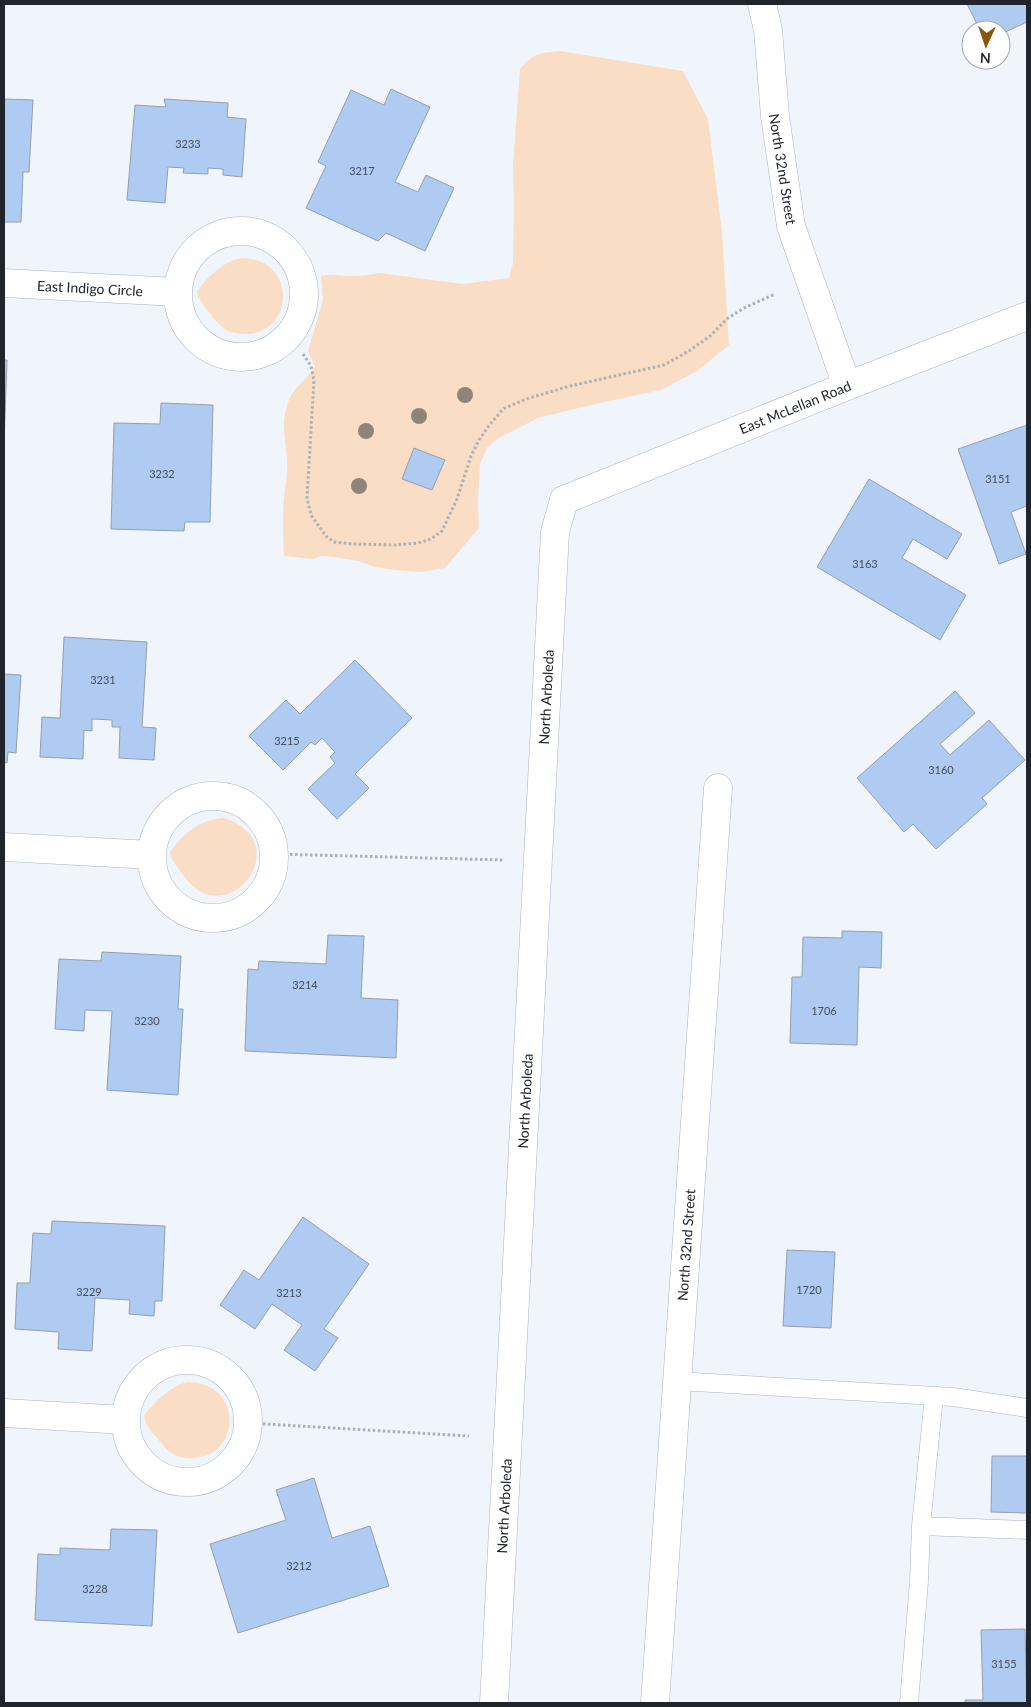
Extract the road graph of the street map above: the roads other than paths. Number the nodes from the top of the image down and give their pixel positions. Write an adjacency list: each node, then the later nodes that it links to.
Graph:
1 (762, 4): 5 (street, North 32nd Street)
2 (4, 283): 3 (street, East Indigo Circle)
3 (177, 292): 3 (street)
4 (1027, 316): 5 (street, East McLellan Road)
5 (847, 386): 6 (street, East McLellan Road)
6 (564, 500): 17 (street, North Arboleda)
7 (718, 788): 10 (street, North 32nd Street)
8 (4, 847): 9 (street)
9 (151, 855): 9 (street)
10 (677, 1381): 11 (lane); 18 (street, North 32nd Street)
11 (934, 1396): 12 (lane); 15 (lane)
12 (1027, 1408)
13 (4, 1413): 14 (street)
14 (125, 1420): 14 (street)
15 (921, 1526): 16 (lane); 19 (lane)
16 (1027, 1530)
17 (494, 1703)
18 (655, 1703)
19 (909, 1703)

